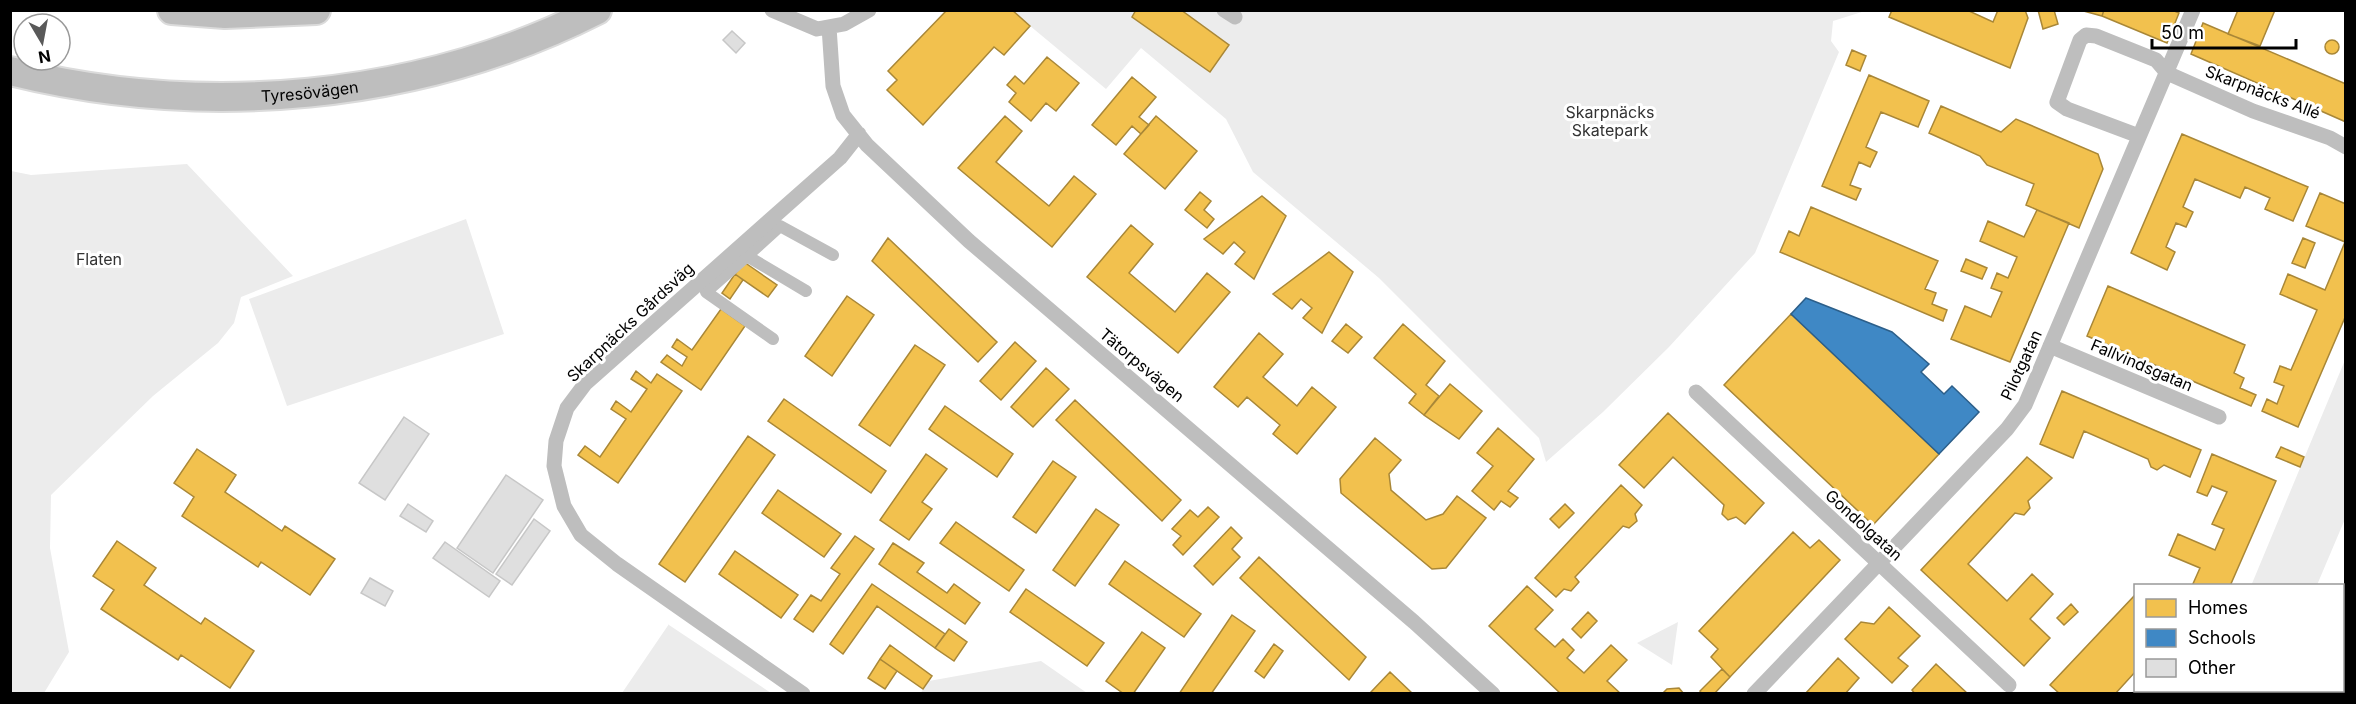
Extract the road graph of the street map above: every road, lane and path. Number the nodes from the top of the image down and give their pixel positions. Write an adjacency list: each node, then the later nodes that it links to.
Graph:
1 (172, 10): 2 (highway)
2 (316, 10)
3 (597, 10): 8 (highway, Tyresövägen)
4 (772, 10): 7 (street)
5 (868, 10): 7 (street)
6 (2193, 10): 9 (street, Pilotgatan)
7 (829, 27): 10 (street, Tätorpsvägen)
8 (10, 71)
9 (2167, 73): 11 (street, Pilotgatan); 11 (street, Skarpnäcks Allé); 12 (street, Skarpnäcks Allé)
10 (859, 134): 22 (street, Skarpnäcks Gårdsväg); 23 (street, Tätorpsvägen)
11 (2139, 136): 17 (street, Pilotgatan)
12 (2346, 147)
13 (833, 255): 14 (street)
14 (747, 256): 15 (street); 16 (street)
15 (806, 291)
16 (773, 339)
17 (2050, 346): 19 (street, Fallvindsgatan); 20 (street, Pilotgatan)
18 (1696, 392): 20 (street, Gondolgatan)
19 (2219, 417)
20 (1879, 562): 21 (street, Gondolgatan); 24 (street, Pilotgatan)
21 (2009, 685)
22 (803, 693)
23 (1493, 693)
24 (1754, 693)

